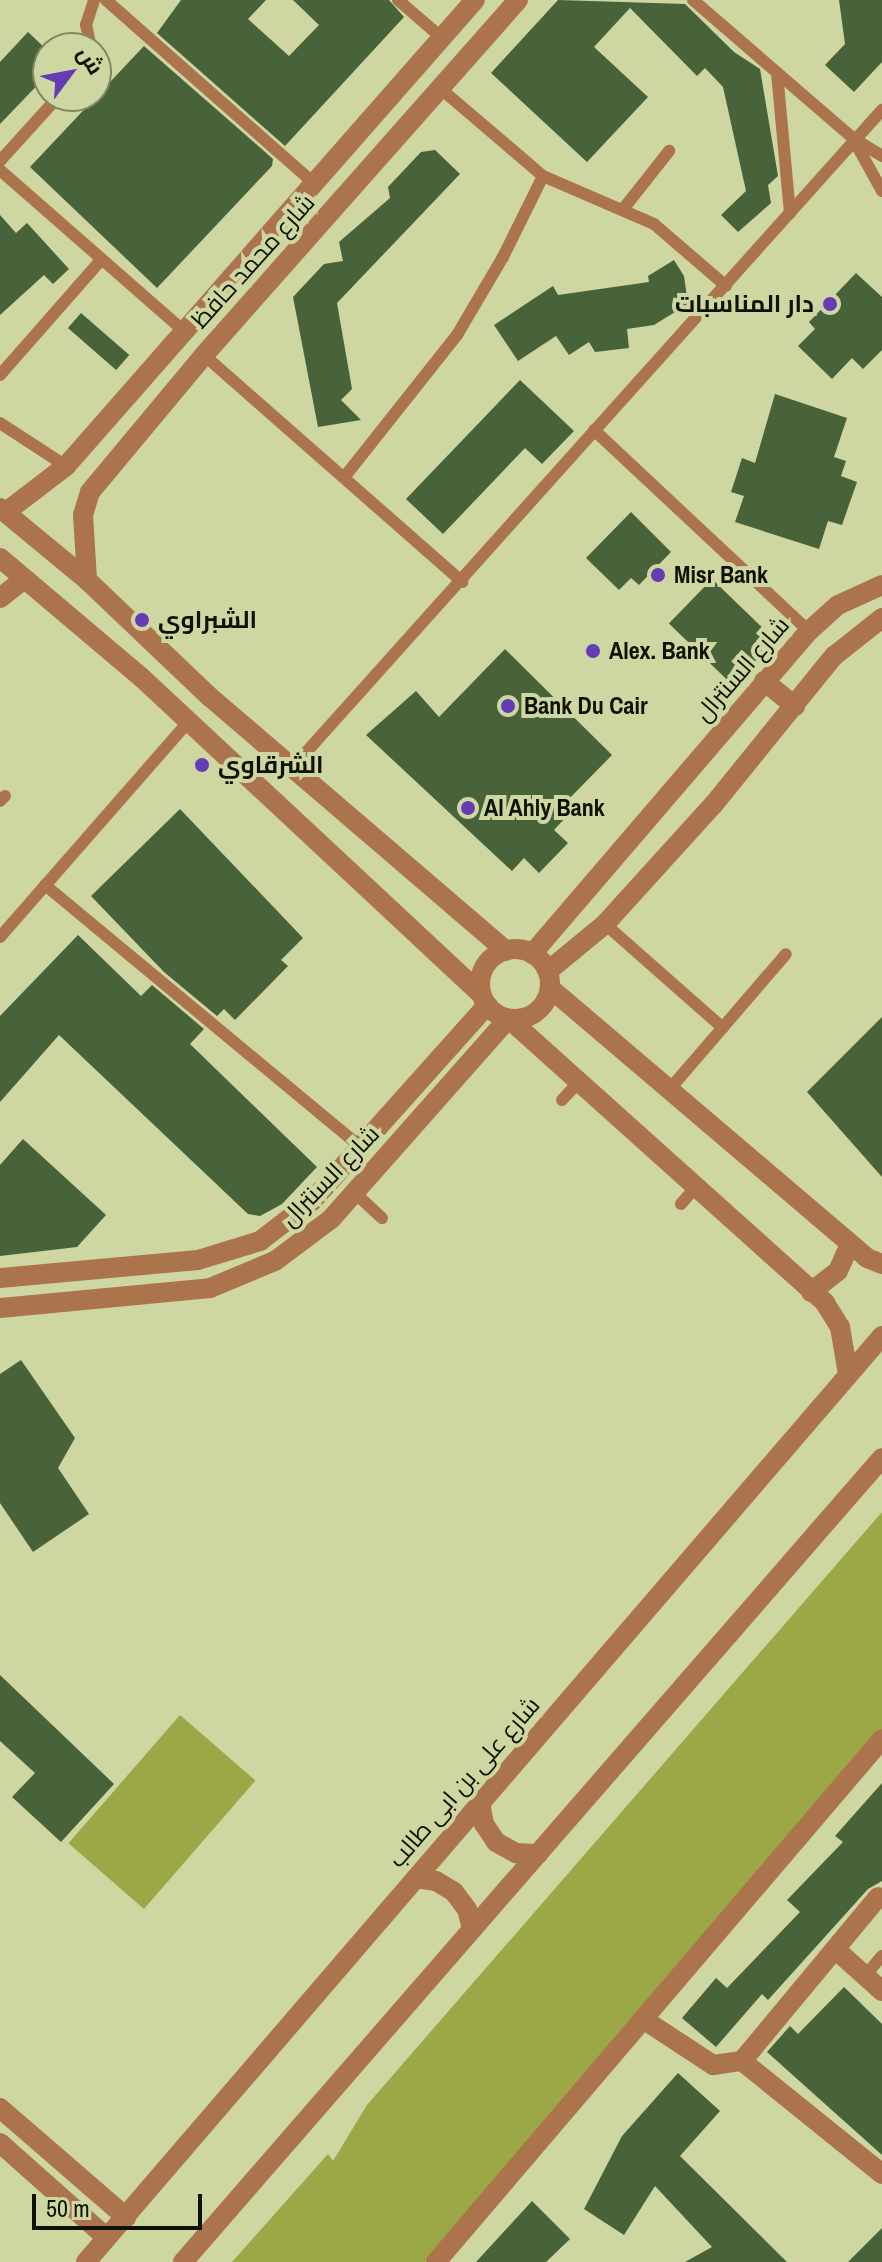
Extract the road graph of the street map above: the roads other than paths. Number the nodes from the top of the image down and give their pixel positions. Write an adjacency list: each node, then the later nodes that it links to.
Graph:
1 (94, 0): 7 (lane)
2 (106, 0): 20 (lane)
3 (398, 0): 8 (lane)
4 (475, 0): 8 (street, شارع محمد حافظ)
5 (518, 0): 11 (street, شارع محمد حافظ)
6 (693, 0): 10 (lane)
7 (88, 32)
8 (442, 38): 9 (street, شارع محمد حافظ)
9 (417, 68): 11 (street); 20 (street, شارع محمد حافظ)
10 (777, 73): 14 (lane); 23 (lane)
11 (441, 89): 19 (lane); 27 (street, شارع محمد حافظ)
12 (882, 110): 14 (lane)
13 (44, 112): 17 (lane)
14 (854, 139): 16 (lane); 21 (lane); 23 (lane)
15 (669, 151): 22 (lane)
16 (882, 156)
17 (0, 161)
18 (0, 170): 24 (lane)
19 (543, 176): 22 (lane); 32 (lane)
20 (315, 184): 26 (street, شارع محمد حافظ)
21 (882, 191)
22 (624, 208): 25 (lane)
23 (790, 213): 25 (lane)
24 (101, 260): 26 (lane); 28 (lane)
25 (726, 286): 30 (lane)
26 (186, 333): 31 (street, شارع محمد حافظ)
27 (204, 355): 32 (lane); 36 (street, شارع محمد حافظ)
28 (0, 375)
29 (0, 423): 31 (lane)
30 (594, 430): 37 (lane); 41 (lane)
31 (66, 466): 33 (street, شارع محمد حافظ)
32 (346, 475): 37 (lane)
33 (3, 510): 36 (street)
34 (0, 558): 35 (street)
35 (24, 579): 39 (street); 45 (street)
36 (87, 580): 43 (street)
37 (462, 582): 46 (lane)
38 (882, 585): 41 (street, شارع السنترال)
39 (0, 598)
40 (882, 618): 44 (street)
41 (809, 631): 42 (street, شارع السنترال)
42 (764, 681): 44 (street); 48 (street, شارع السنترال)
43 (210, 697): 45 (street); 46 (street)
44 (795, 706): 49 (street)
45 (188, 722): 47 (lane); 55 (street)
46 (292, 768): 51 (street)
47 (45, 885): 50 (lane); 63 (lane)
48 (586, 892): 49 (street); 52 (street, شارع السنترال)
49 (611, 917): 54 (street); 57 (lane)
50 (0, 937)
51 (506, 951): 52 (street); 55 (street)
52 (532, 954): 54 (street)
53 (786, 954): 57 (lane)
54 (549, 979): 56 (street); 60 (street)
55 (484, 999): 56 (street); 58 (street, شارع السنترال)
56 (508, 1019): 59 (street); 61 (street, شارع السنترال)
57 (723, 1028): 60 (lane)
58 (422, 1079): 61 (street); 63 (street, شارع السنترال)
59 (579, 1082): 62 (lane); 64 (street)
60 (669, 1090): 68 (street)
61 (441, 1095): 65 (street, شارع السنترال)
62 (562, 1100)
63 (358, 1145): 70 (street, شارع السنترال)
64 (696, 1187): 66 (lane); 71 (street)
65 (355, 1193): 67 (lane); 72 (street, شارع السنترال)
66 (681, 1204)
67 (382, 1218)
68 (850, 1244): 69 (street); 71 (street)
69 (882, 1264)
70 (0, 1278)
71 (811, 1292): 74 (street)
72 (0, 1308)
73 (882, 1336): 74 (street, شارع على بن ابى طالب)
74 (848, 1374): 77 (street, شارع على بن ابى طالب)
75 (882, 1458): 78 (street)
76 (882, 1739): 86 (street)
77 (480, 1802): 78 (street); 79 (street, شارع على بن ابى طالب)
78 (538, 1854): 81 (street)
79 (416, 1878): 81 (street); 91 (street, شارع على بن ابى طالب)
80 (878, 1897): 82 (street)
81 (472, 1929): 94 (street)
82 (835, 1949): 84 (street); 87 (street)
83 (882, 1956): 84 (lane)
84 (865, 1976): 85 (street)
85 (882, 1991)
86 (643, 2019): 87 (street); 95 (street)
87 (742, 2061): 90 (street)
88 (0, 2108): 91 (street)
89 (0, 2143): 92 (street)
90 (882, 2174)
91 (126, 2217): 92 (street, شارع على بن ابى طالب)
92 (107, 2238): 93 (street, شارع على بن ابى طالب)
93 (86, 2262)
94 (183, 2262)
95 (436, 2262)

